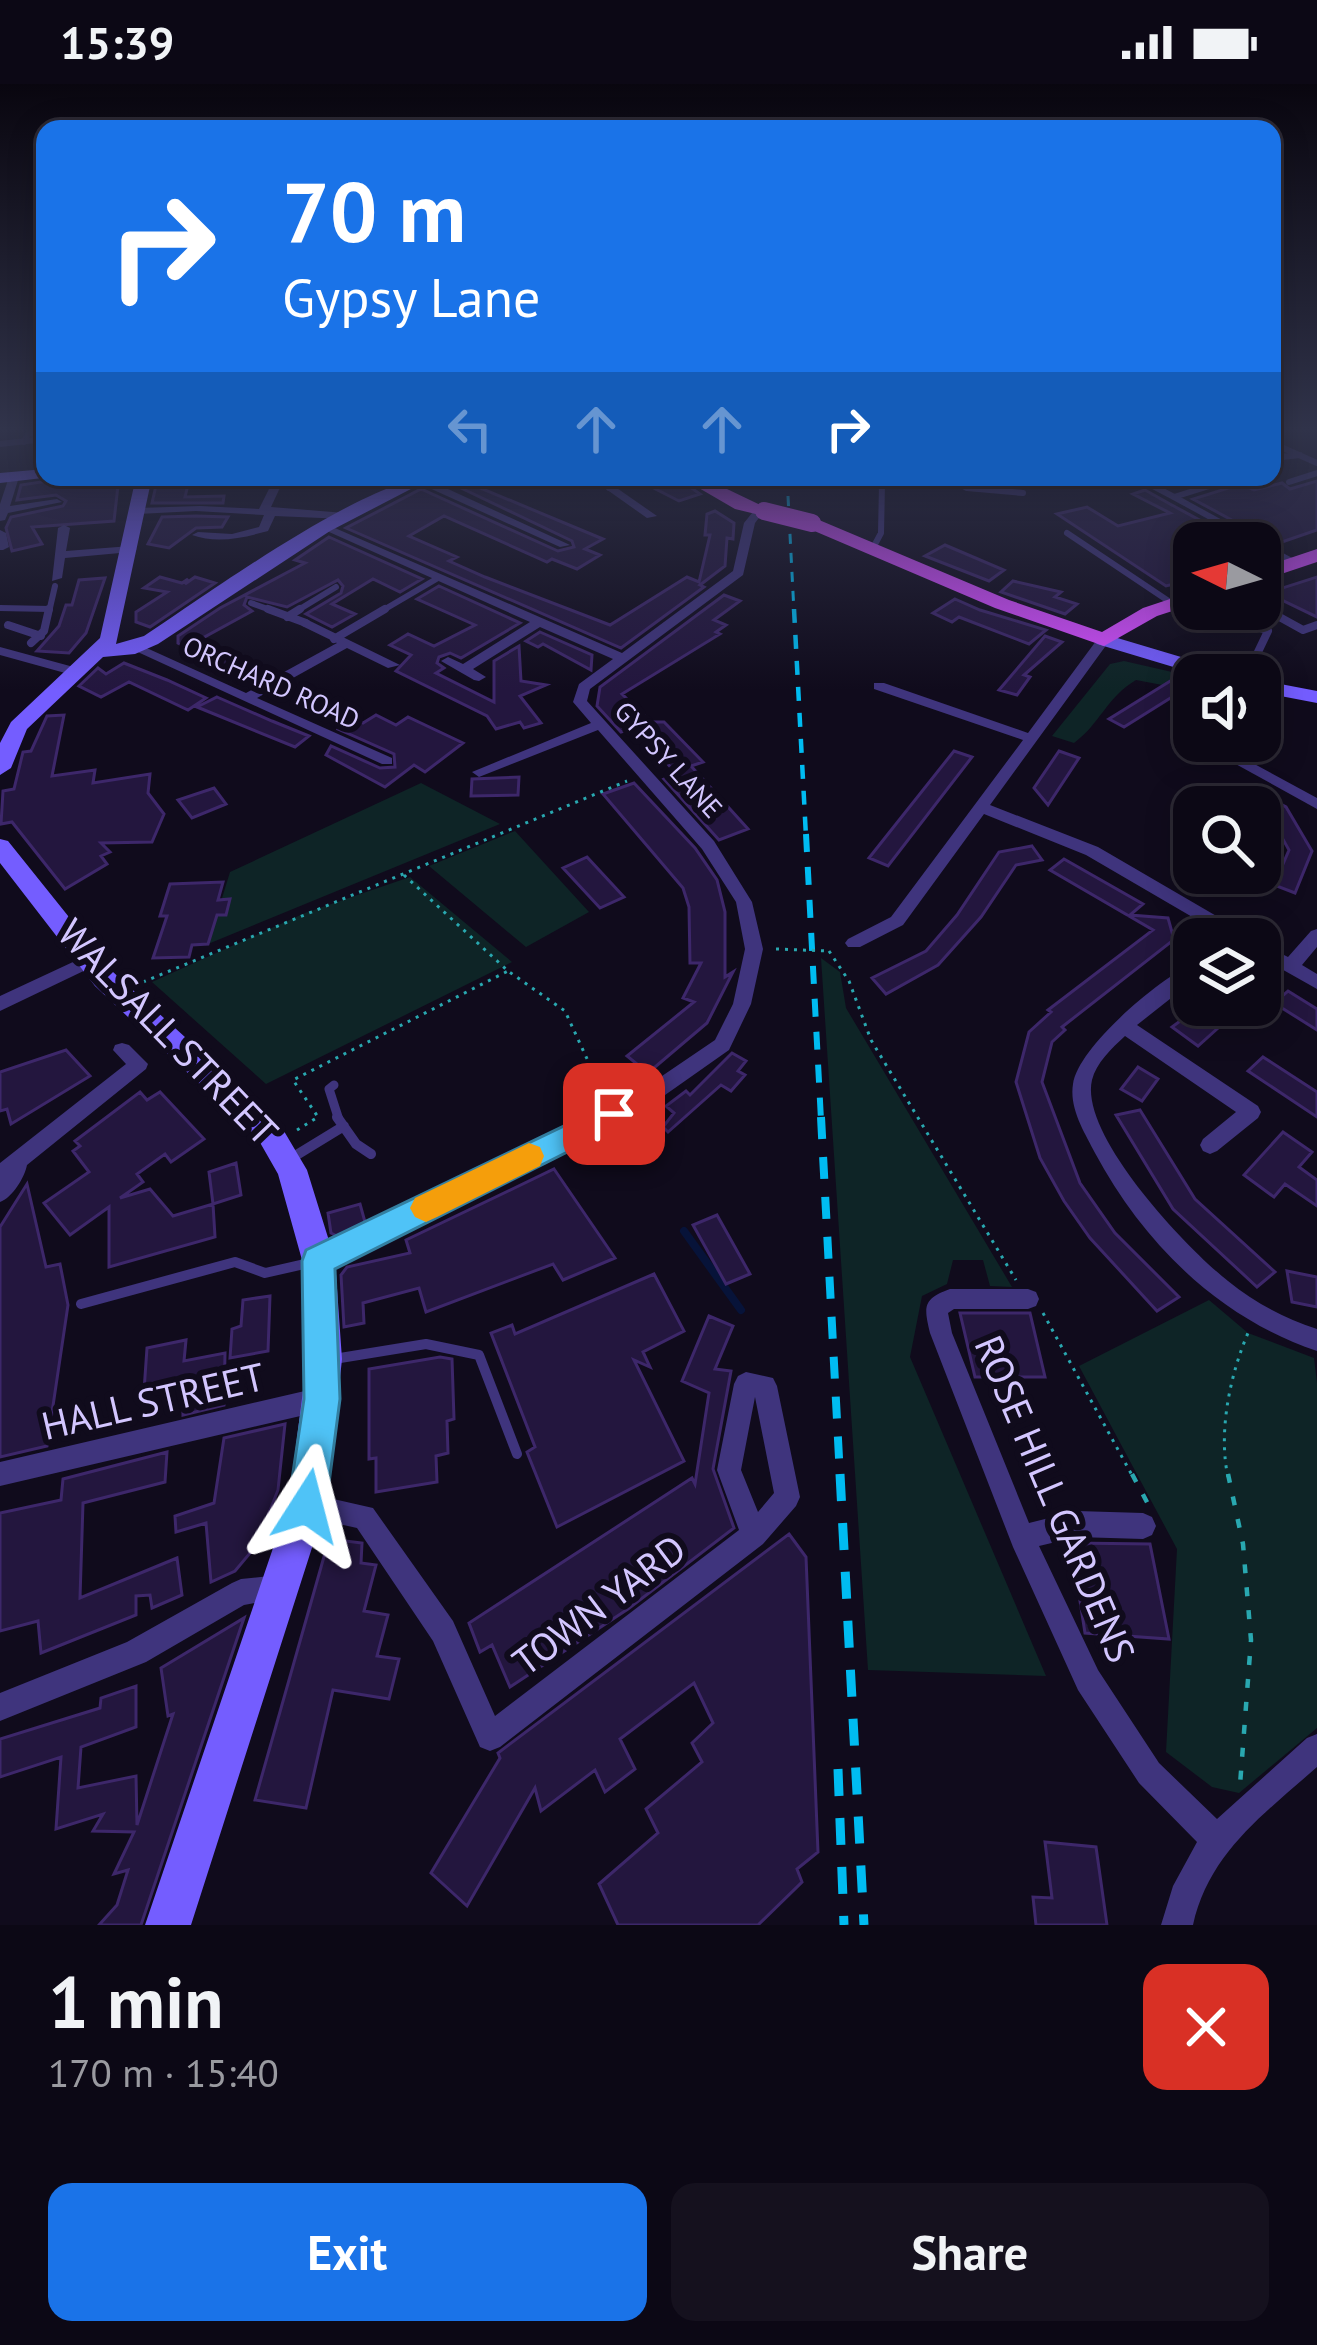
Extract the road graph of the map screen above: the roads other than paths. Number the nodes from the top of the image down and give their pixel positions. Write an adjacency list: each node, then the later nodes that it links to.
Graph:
1 (137, 518): 14 (main road)
2 (266, 518): 11 (street)
3 (341, 518): 8 (main road)
4 (507, 518): 12 (street)
5 (755, 518): 41 (street, GYPSY LANE)
6 (791, 518): 13 (main road, bridge)
7 (881, 518): 13 (lane)
8 (324, 527): 20 (street); 38 (main road)
9 (64, 528): 15 (street)
10 (1067, 533): 23 (lane)
11 (198, 536)
12 (564, 545)
13 (873, 548): 35 (main road)
14 (131, 549): 15 (street); 39 (main road)
15 (62, 555): 21 (street)
16 (1281, 555): 18 (lane)
17 (1317, 555): 18 (main road)
18 (1295, 563): 19 (main road)
19 (1281, 568)
20 (438, 578): 30 (street); 36 (lane)
21 (56, 582): 27 (lane)
22 (336, 587): 28 (lane)
23 (1173, 594)
24 (251, 603): 28 (lane)
25 (1173, 606): 35 (main road)
26 (0, 608): 27 (lane)
27 (50, 609): 34 (lane)
28 (286, 617): 31 (lane)
29 (1281, 618): 33 (lane)
30 (540, 621): 41 (street); 45 (street)
31 (306, 623): 36 (street)
32 (8, 625): 34 (lane)
33 (1317, 625)
34 (40, 636): 37 (lane)
35 (1104, 640): 43 (main road); 54 (street)
36 (339, 641): 44 (street); 50 (street)
37 (31, 643)
38 (135, 648): 39 (main road); 50 (street, ORCHARD ROAD)
39 (101, 651): 46 (main road)
40 (11, 652): 46 (street)
41 (622, 658): 52 (street, GYPSY LANE)
42 (448, 661): 45 (street)
43 (1173, 661)
44 (393, 664)
45 (464, 669): 47 (street)
46 (76, 672): 53 (main road)
47 (479, 677)
48 (1281, 690): 51 (main road)
49 (885, 692): 54 (street)
50 (247, 698): 55 (street, ORCHARD ROAD)
51 (1317, 698)
52 (599, 724): 58 (street); 81 (street, GYPSY LANE)
53 (9, 726): 57 (main road)
54 (1030, 738): 60 (street)
55 (387, 761)
56 (1239, 762): 59 (street)
57 (0, 768)
58 (479, 772)
59 (1317, 804)
60 (981, 807): 62 (street); 64 (street)
61 (0, 847): 65 (main road, WALSALL STREET)
62 (1203, 918)
63 (1317, 934): 67 (street)
64 (854, 944)
65 (88, 961): 70 (street); 76 (main road, WALSALL STREET)
66 (1281, 961): 67 (street)
67 (1291, 966): 68 (street)
68 (1317, 982)
69 (1173, 987): 71 (street)
70 (0, 1004)
71 (1125, 1027): 75 (street); 84 (street)
72 (138, 1062): 78 (street)
73 (334, 1085): 74 (lane)
74 (344, 1126): 76 (lane); 77 (lane)
75 (1210, 1145)
76 (284, 1151): 81 (main road, WALSALL STREET)
77 (371, 1154)
78 (24, 1158): 79 (street); 80 (street)
79 (0, 1175)
80 (0, 1192)
81 (318, 1261): 83 (lane); 85 (main road, WALSALL STREET)
82 (1028, 1298): 92 (street, ROSE HILL GARDENS)
83 (81, 1304)
84 (1317, 1340)
85 (323, 1361): 86 (main road, WALSALL STREET); 87 (lane)
86 (322, 1399): 88 (street, HALL STREET); 89 (main road, WALSALL STREET)
87 (517, 1454)
88 (0, 1474)
89 (307, 1506): 91 (street, TOWN YARD); 93 (main road, WALSALL STREET)
90 (1150, 1524): 92 (street)
91 (754, 1535): 91 (street, TOWN YARD)
92 (1022, 1538): 96 (street, ROSE HILL GARDENS)
93 (279, 1588): 94 (street); 97 (main road, WALSALL STREET)
94 (0, 1707)
95 (1317, 1748): 96 (street)
96 (1216, 1839): 98 (street)
97 (168, 1925)
98 (1177, 1925)

